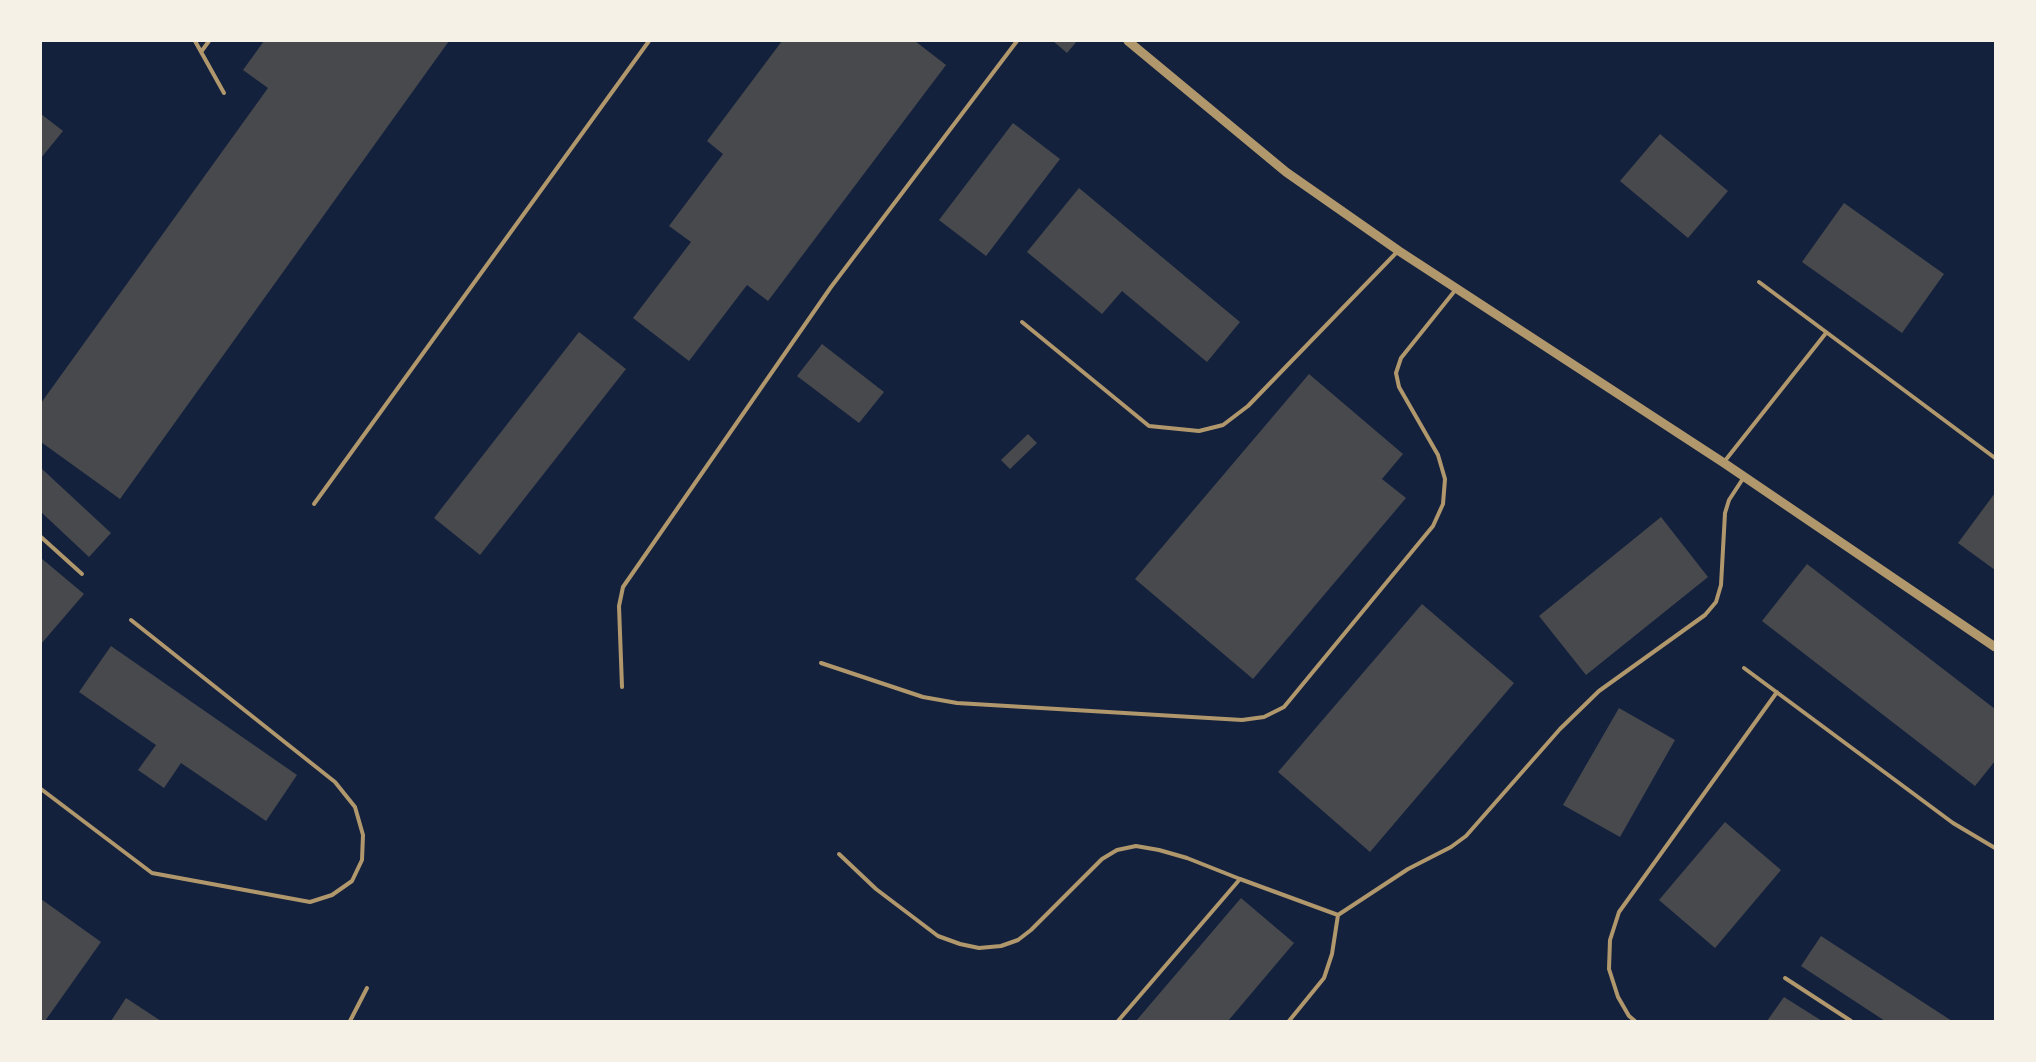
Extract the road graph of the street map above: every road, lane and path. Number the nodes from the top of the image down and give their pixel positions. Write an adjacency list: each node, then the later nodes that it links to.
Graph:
1 (195, 41): 6 (lane)
2 (209, 41): 6 (lane)
3 (649, 41): 16 (lane)
4 (1017, 41): 23 (lane)
5 (1128, 41): 8 (street)
6 (201, 52): 7 (lane)
7 (224, 93)
8 (1399, 251): 10 (street); 11 (lane)
9 (1759, 282): 12 (lane)
10 (1457, 288): 14 (street); 21 (lane)
11 (1022, 322)
12 (1826, 333): 13 (lane); 14 (lane)
13 (1995, 458)
14 (1724, 463): 15 (street)
15 (1744, 477): 20 (street); 29 (lane)
16 (314, 504)
17 (41, 536): 18 (lane)
18 (82, 574)
19 (131, 620): 25 (lane)
20 (1995, 647)
21 (821, 663)
22 (1744, 668): 24 (lane)
23 (622, 687)
24 (1776, 692): 26 (lane); 35 (lane)
25 (41, 789)
26 (1995, 848)
27 (839, 854): 28 (lane)
28 (1240, 879): 29 (lane); 33 (lane)
29 (1338, 915): 34 (lane)
30 (1785, 978): 36 (lane)
31 (367, 988): 32 (lane)
32 (350, 1021)
33 (1118, 1021)
34 (1289, 1021)
35 (1635, 1021)
36 (1851, 1021)

